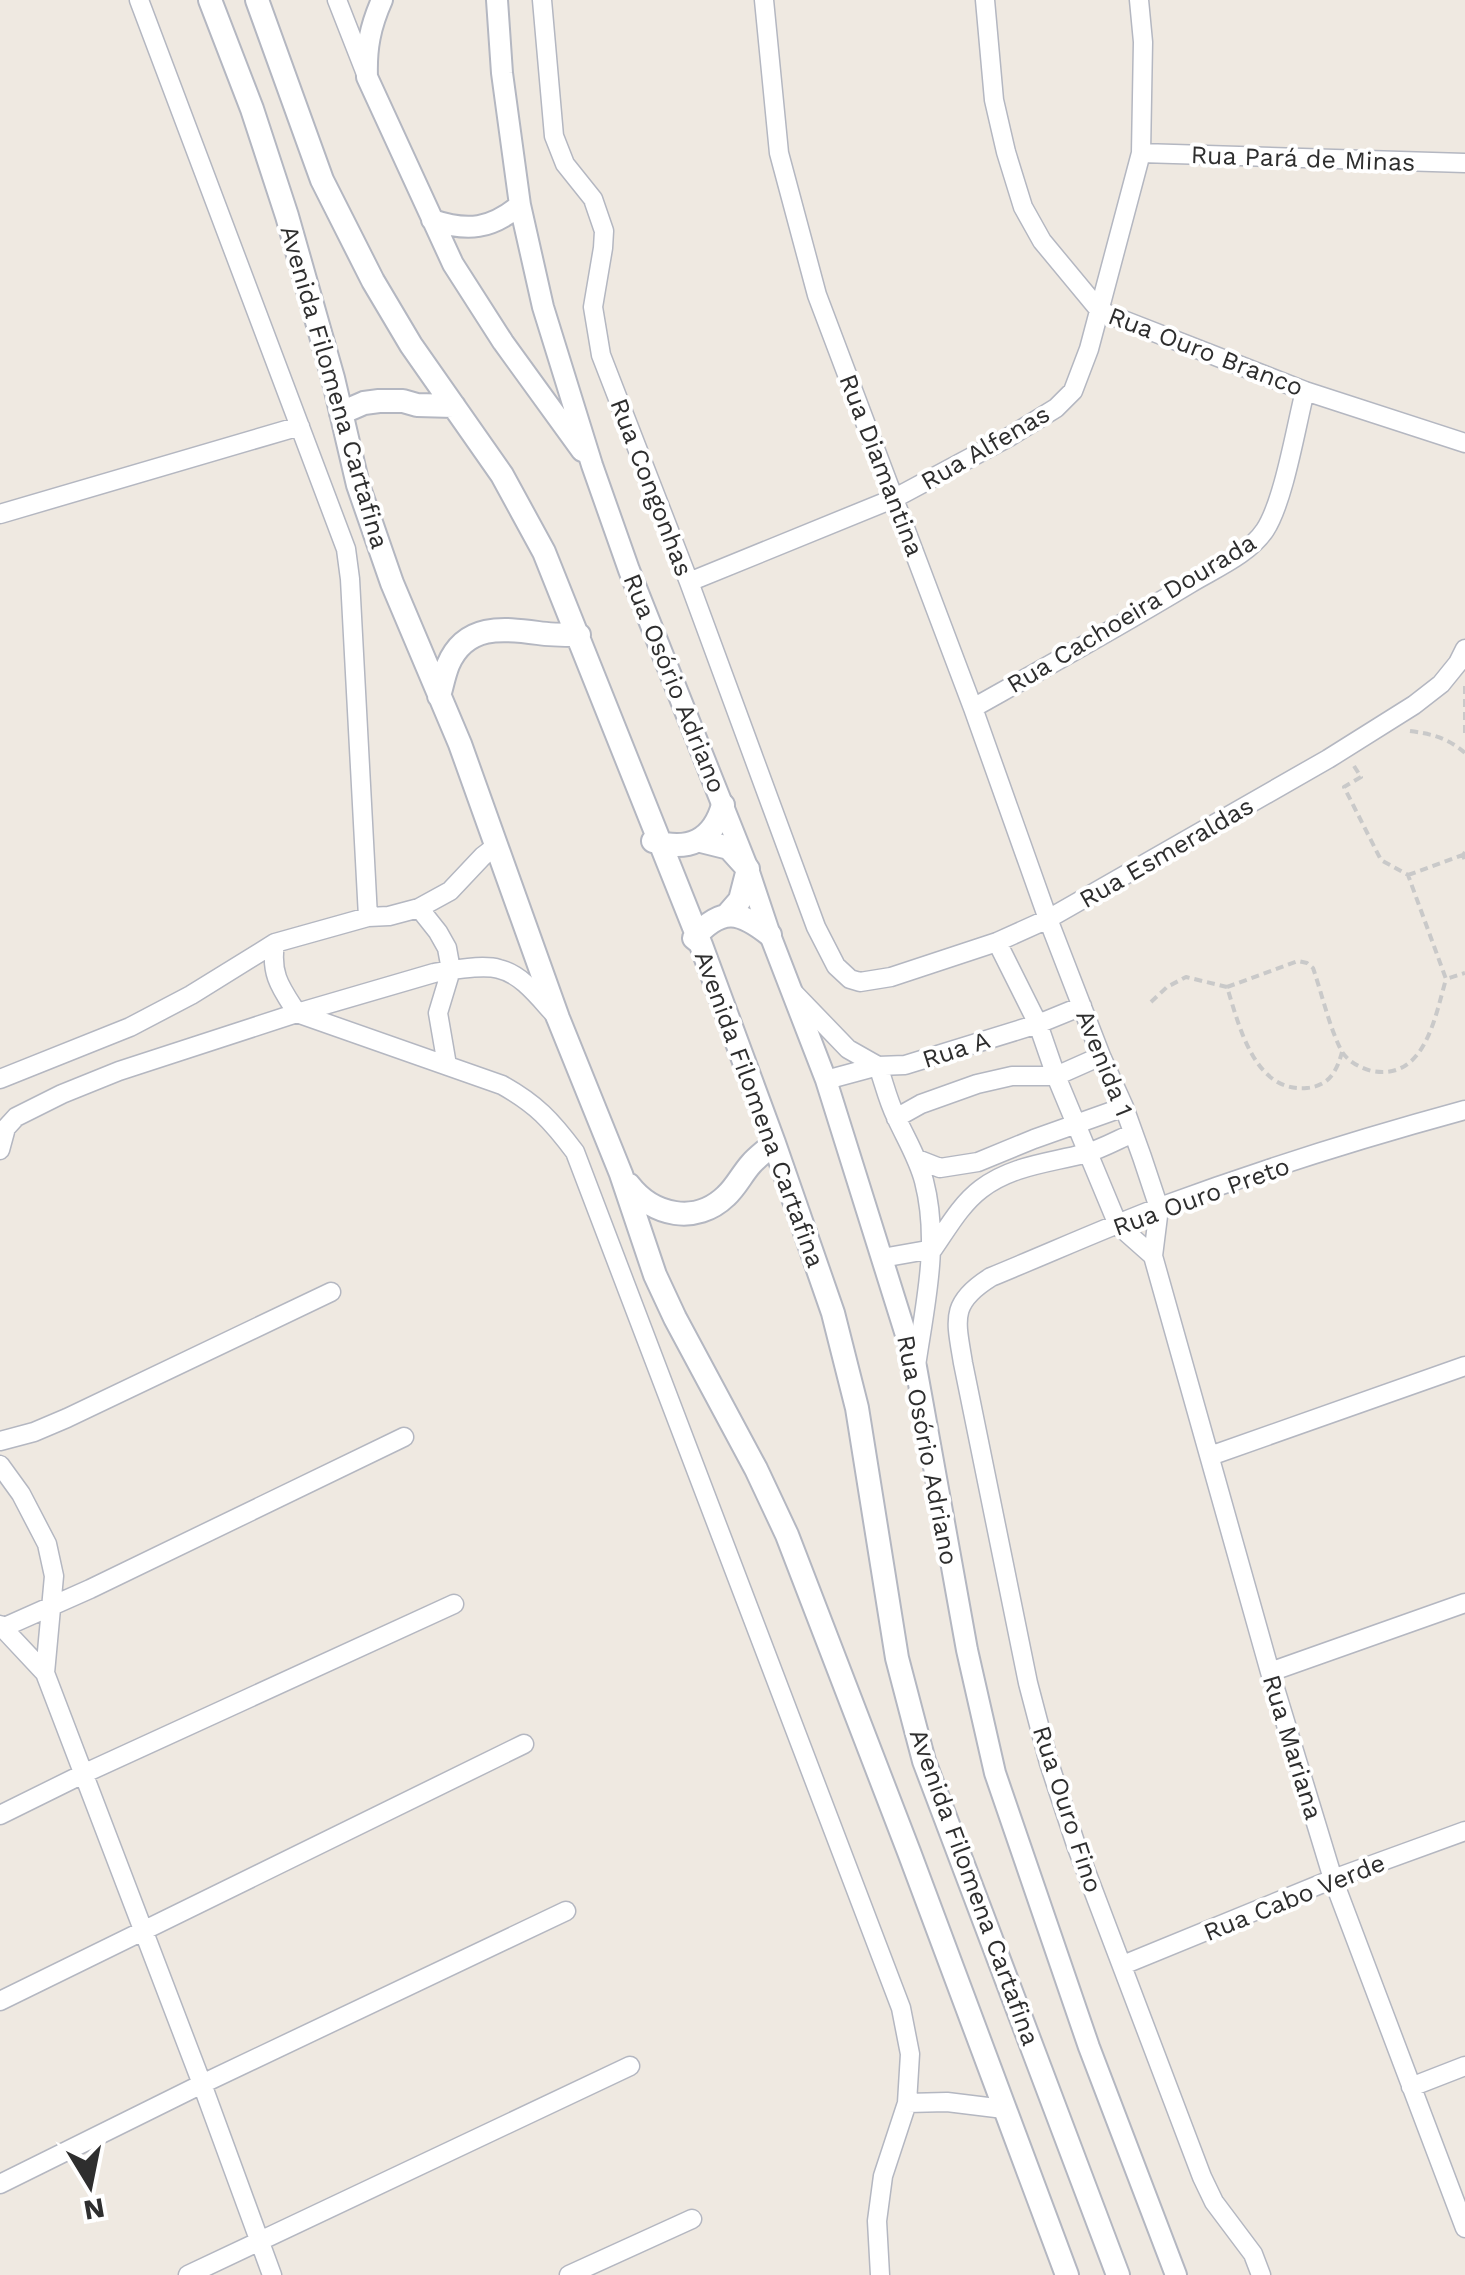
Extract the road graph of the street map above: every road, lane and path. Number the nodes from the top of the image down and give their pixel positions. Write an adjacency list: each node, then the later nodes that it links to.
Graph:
1 (139, 0): 20 (street)
2 (210, 0): 19 (main road, Avenida Filomena Cartafina)
3 (257, 0): 18 (main road, Avenida Filomena Cartafina)
4 (337, 0): 11 (street)
5 (382, 0): 11 (street, Rua Osório Adriano)
6 (497, 0): 14 (street, Rua Osório Adriano)
7 (542, 0): 25 (street, Rua Congonhas)
8 (764, 0): 23 (street, Rua Diamantina)
9 (985, 0): 16 (street, Rua Ouro Branco)
10 (1139, 0): 12 (street, Rua Alfenas)
11 (367, 77): 15 (street, Rua Osório Adriano)
12 (1142, 153): 13 (street, Rua Pará de Minas); 16 (street, Rua Alfenas)
13 (1465, 163)
14 (520, 204): 15 (street); 22 (street, Rua Osório Adriano)
15 (432, 220): 22 (street, Rua Osório Adriano)
16 (1100, 311): 17 (street, Rua Ouro Branco); 23 (street, Rua Alfenas)
17 (1305, 391): 21 (street, Rua Ouro Branco); 31 (street, Rua Cachoeira Dourada)
18 (454, 406): 19 (main road); 26 (main road, Avenida Filomena Cartafina)
19 (341, 413): 30 (main road, Avenida Filomena Cartafina)
20 (300, 426): 24 (street); 45 (street)
21 (1465, 444)
22 (592, 465): 36 (street, Rua Osório Adriano)
23 (895, 498): 25 (street, Rua Alfenas); 31 (street, Rua Diamantina)
24 (0, 514)
25 (689, 582): 51 (street, Rua Congonhas)
26 (578, 635): 30 (main road); 37 (main road, Avenida Filomena Cartafina)
27 (1465, 649): 46 (street, Rua Esmeraldas)
28 (1465, 681): 29 (path); 33 (path)
29 (1457, 690)
30 (440, 696): 39 (main road, Avenida Filomena Cartafina)
31 (973, 708): 46 (street, Rua Diamantina)
32 (1420, 724): 34 (path)
33 (1465, 734)
34 (1465, 753)
35 (1353, 764): 42 (path)
36 (723, 806): 38 (main road); 41 (street, Rua Osório Adriano)
37 (654, 824): 38 (main road); 50 (main road, Avenida Filomena Cartafina)
38 (701, 841): 41 (main road)
39 (496, 846): 43 (street); 60 (main road, Avenida Filomena Cartafina)
40 (1464, 856): 42 (path)
41 (748, 869): 44 (main road); 47 (street, Rua Osório Adriano)
42 (1408, 874): 54 (path)
43 (419, 908): 45 (street); 52 (street)
44 (727, 915): 47 (main road); 50 (main road)
45 (368, 917): 49 (street)
46 (1048, 919): 48 (street, Rua Esmeraldas); 58 (street, Avenida 1)
47 (770, 935): 56 (street, Rua Osório Adriano)
48 (997, 942): 51 (street, Rua Esmeraldas); 61 (street)
49 (276, 944): 59 (street); 67 (street)
50 (702, 944): 74 (main road, Avenida Filomena Cartafina)
51 (836, 966)
52 (451, 970): 59 (street); 60 (street); 64 (street)
53 (1465, 972): 54 (path)
54 (1446, 979): 62 (path)
55 (1227, 987): 57 (path); 62 (path); 62 (path)
56 (792, 990): 65 (street); 68 (street, Rua Osório Adriano)
57 (1151, 1002)
58 (1082, 1006): 61 (street, Rua A); 63 (street, Avenida 1)
59 (298, 1014): 64 (street); 75 (street)
60 (558, 1018): 78 (main road, Avenida Filomena Cartafina)
61 (1038, 1024): 65 (street, Rua A); 66 (street)
62 (1342, 1052)
63 (1101, 1056): 66 (street); 69 (street, Avenida 1)
64 (447, 1065): 111 (street)
65 (878, 1066): 68 (street, Rua A); 71 (street)
66 (1056, 1076): 71 (street, Rua A); 72 (street)
67 (0, 1079)
68 (826, 1080): 83 (street, Rua Osório Adriano)
69 (1124, 1107): 72 (street); 73 (street, Avenida 1)
70 (1465, 1110): 79 (street, Rua Ouro Preto)
71 (896, 1118): 77 (street)
72 (1076, 1126): 76 (street); 77 (street)
73 (1134, 1133): 76 (street); 79 (street, Avenida 1)
74 (774, 1142): 78 (main road); 122 (main road, Avenida Filomena Cartafina)
75 (0, 1150)
76 (1087, 1153): 80 (street); 81 (street)
77 (917, 1159): 81 (street)
78 (621, 1174): 112 (main road, Avenida Filomena Cartafina)
79 (1159, 1208): 80 (street, Rua Ouro Preto); 82 (street, Rua Mariana)
80 (1118, 1224): 82 (street); 85 (street, Rua Ouro Preto)
81 (932, 1249): 83 (street); 86 (street)
82 (1153, 1256): 90 (street, Rua Mariana)
83 (882, 1258): 86 (street, Rua Osório Adriano)
84 (332, 1292): 89 (street)
85 (958, 1314): 105 (street, Rua Ouro Fino)
86 (916, 1366): 123 (street, Rua Osório Adriano)
87 (1465, 1366): 90 (street)
88 (404, 1437): 94 (street)
89 (0, 1441)
90 (1210, 1456): 96 (street, Rua Mariana)
91 (0, 1465): 94 (street)
92 (1465, 1603): 96 (street)
93 (454, 1604): 99 (street)
94 (50, 1608): 95 (street); 97 (street)
95 (1, 1627): 97 (street)
96 (1270, 1672): 102 (street, Rua Mariana)
97 (45, 1673): 99 (street)
98 (524, 1744): 104 (street)
99 (83, 1774): 100 (street); 104 (street)
100 (0, 1816)
101 (1465, 1831): 102 (street, Rua Cabo Verde)
102 (1333, 1879): 105 (street, Rua Cabo Verde); 110 (street, Rua Mariana)
103 (566, 1911): 109 (street)
104 (143, 1931): 106 (street); 109 (street)
105 (1123, 1965): 124 (street, Rua Ouro Fino)
106 (0, 2000)
107 (630, 2066): 116 (street)
108 (1465, 2066): 110 (street)
109 (202, 2084): 113 (street); 116 (street)
110 (1412, 2086): 115 (street, Rua Mariana)
111 (906, 2103): 112 (street); 120 (street)
112 (1004, 2108): 121 (main road, Avenida Filomena Cartafina)
113 (0, 2184)
114 (692, 2218): 119 (street)
115 (1465, 2228)
116 (258, 2240): 117 (street); 118 (street)
117 (188, 2275)
118 (272, 2275)
119 (569, 2275)
120 (880, 2275)
121 (1067, 2275)
122 (1118, 2275)
123 (1176, 2275)
124 (1261, 2275)

